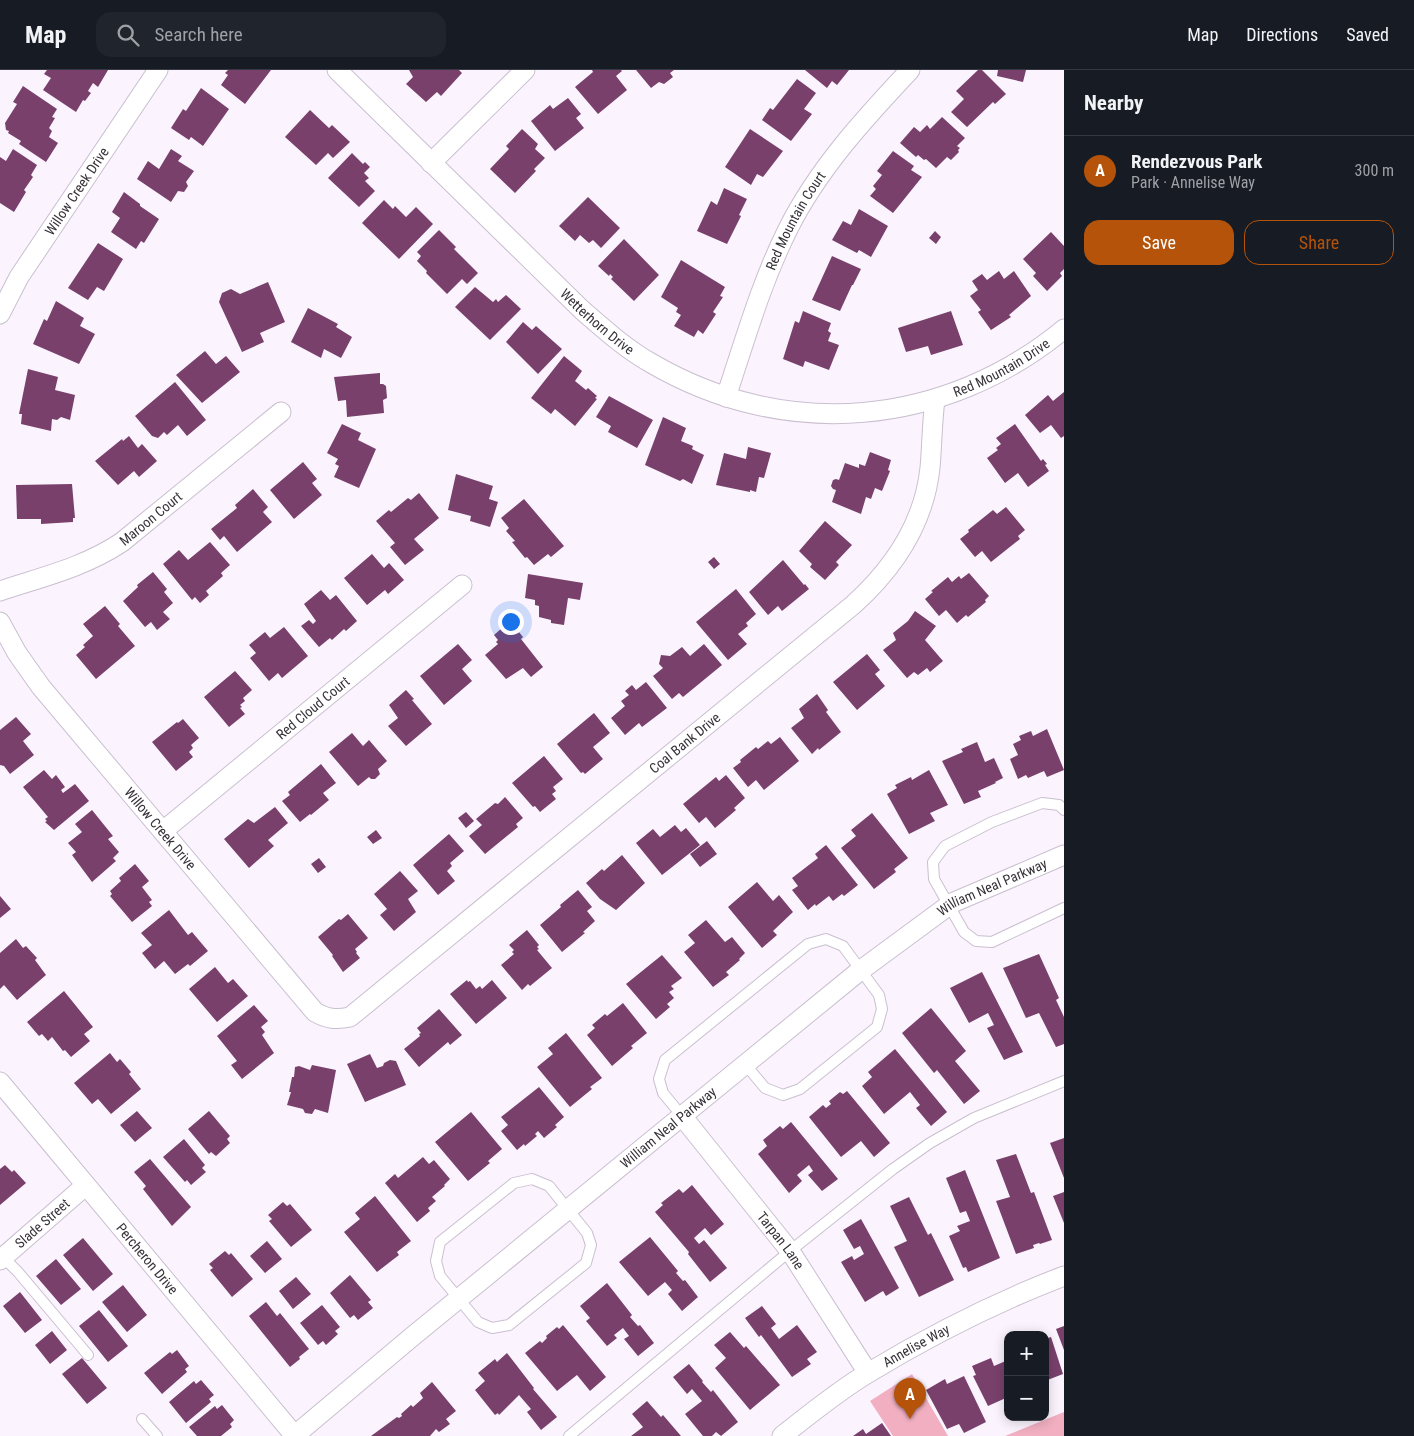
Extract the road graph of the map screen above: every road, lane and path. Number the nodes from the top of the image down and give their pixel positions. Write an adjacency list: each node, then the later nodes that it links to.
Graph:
1 (158, 70): 6 (street, Willow Creek Drive)
2 (337, 70): 5 (street, Wetterhorn Drive)
3 (525, 70): 5 (street)
4 (910, 70): 8 (street, Red Mountain Court)
5 (431, 162): 8 (street, Wetterhorn Drive)
6 (0, 314)
7 (1064, 329): 9 (street, Red Mountain Drive)
8 (726, 397): 9 (street, Wetterhorn Drive)
9 (935, 400): 20 (street, Coal Bank Drive)
10 (281, 412): 12 (street, Maroon Court)
11 (462, 585): 15 (street, Red Cloud Court)
12 (0, 591)
13 (0, 622): 15 (street, Willow Creek Drive)
14 (1064, 810): 17 (lane)
15 (163, 832): 20 (street, Willow Creek Drive)
16 (1064, 855): 17 (street, William Neal Parkway)
17 (948, 905): 18 (lane); 19 (street, William Neal Parkway)
18 (1064, 908)
19 (861, 970): 21 (street, William Neal Parkway); 21 (lane); 24 (lane)
20 (336, 1020)
21 (745, 1064): 24 (street, William Neal Parkway)
22 (1064, 1081): 27 (lane)
23 (0, 1082): 25 (street, Percheron Drive)
24 (682, 1116): 26 (street, William Neal Parkway); 27 (street, Tarpan Lane)
25 (86, 1186): 28 (street, Slade Street); 35 (street, Percheron Drive)
26 (568, 1209): 30 (street, William Neal Parkway); 30 (lane); 30 (lane)
27 (790, 1251): 32 (street, Tarpan Lane); 36 (lane)
28 (2, 1259): 31 (lane)
29 (1064, 1276): 32 (street, Annelise Way)
30 (459, 1299): 35 (street, William Neal Parkway)
31 (88, 1355)
32 (868, 1373): 37 (street, Annelise Way)
33 (142, 1419): 34 (lane)
34 (157, 1436)
35 (295, 1436)
36 (569, 1436)
37 (782, 1436)

